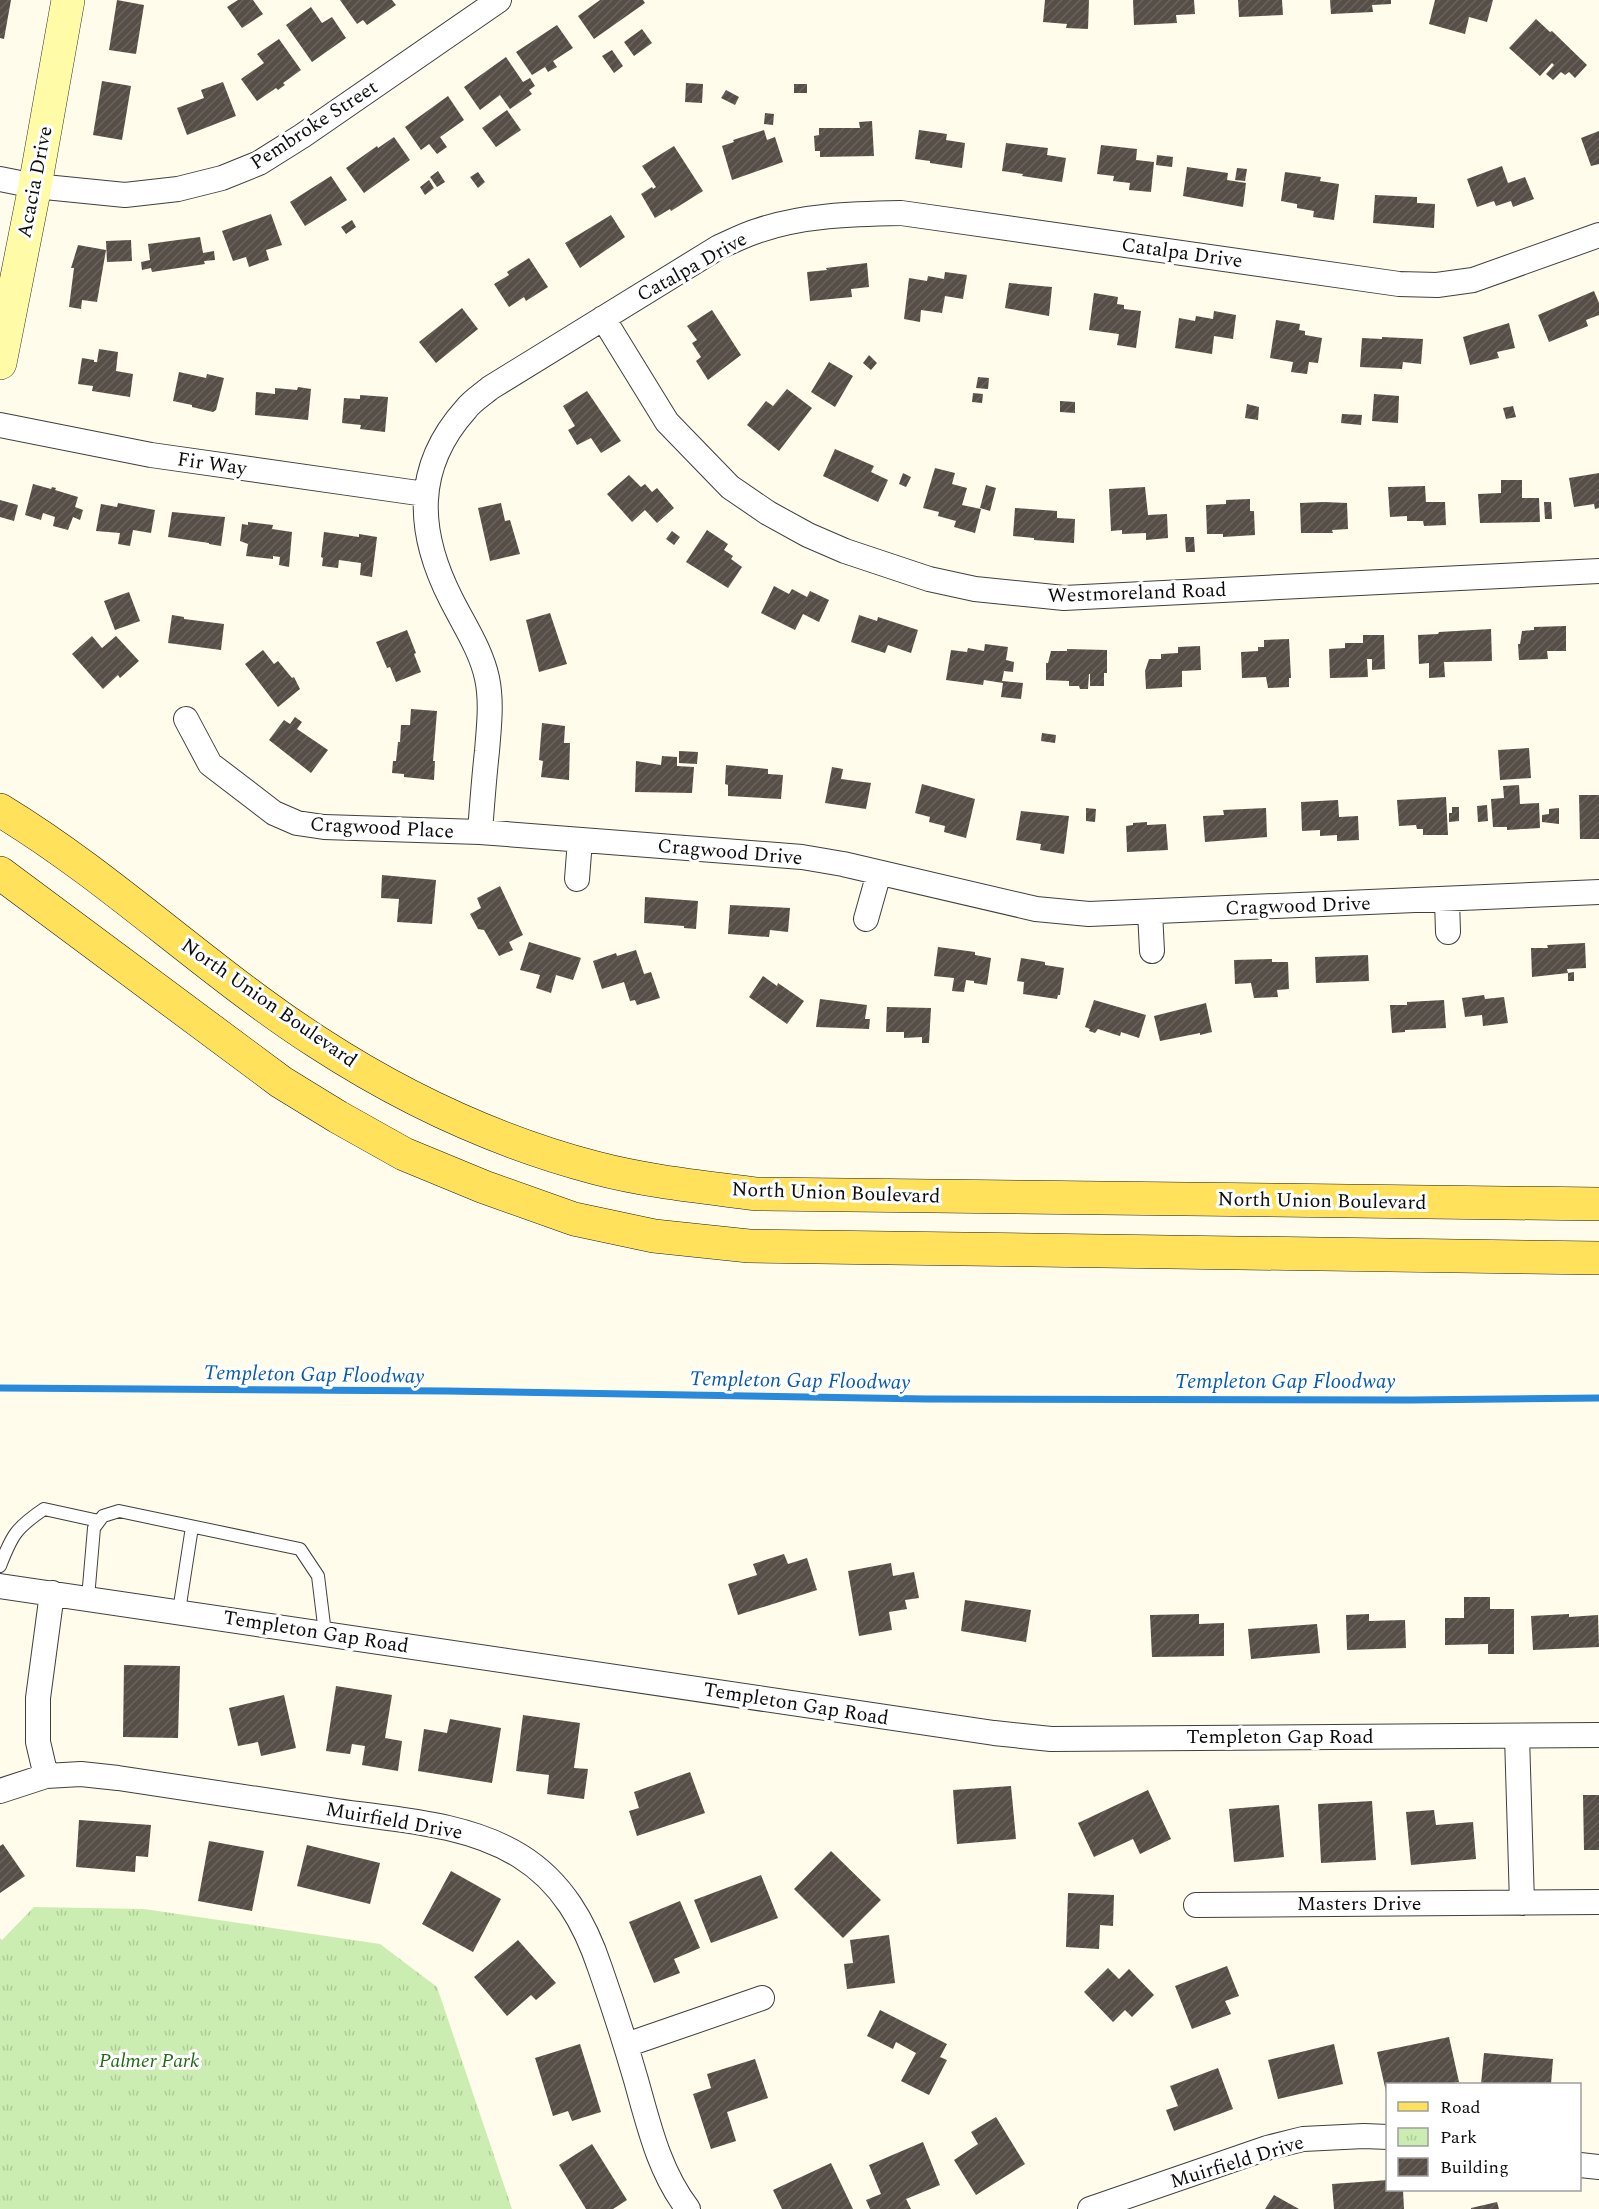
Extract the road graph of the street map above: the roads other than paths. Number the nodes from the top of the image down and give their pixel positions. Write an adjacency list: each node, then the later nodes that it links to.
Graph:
1 (68, 0): 4 (street, Acacia Drive)
2 (499, 0): 4 (street, Pembroke Street)
3 (0, 179): 4 (street, Pembroke Street)
4 (35, 186): 7 (street, Acacia Drive)
5 (1599, 235): 6 (street, Catalpa Drive)
6 (603, 318): 9 (street, Catalpa Drive); 10 (street, Westmoreland Road)
7 (0, 363)
8 (0, 425): 9 (street, Fir Way)
9 (425, 494): 13 (street, Catalpa Drive)
10 (1599, 571)
11 (186, 719): 13 (street, Cragwood Place)
12 (0, 810): 24 (main road, North Union Boulevard)
13 (480, 832): 14 (street, Cragwood Drive)
14 (580, 840): 16 (street, Cragwood Drive); 17 (street)
15 (0, 873): 25 (main road)
16 (879, 873): 20 (street, Cragwood Drive); 21 (street)
17 (577, 879)
18 (1599, 892): 19 (street, Cragwood Drive)
19 (1447, 900): 20 (street, Cragwood Drive); 22 (street)
20 (1150, 912): 23 (street)
21 (866, 919)
22 (1448, 932)
23 (1152, 951)
24 (1599, 1204)
25 (1599, 1258)
26 (99, 1521): 27 (lane); 28 (lane); 31 (lane)
27 (192, 1527): 32 (lane); 33 (lane)
28 (0, 1566)
29 (0, 1586): 30 (street, Templeton Gap Road)
30 (52, 1593): 31 (street, Templeton Gap Road); 36 (street)
31 (88, 1598): 32 (street, Templeton Gap Road)
32 (179, 1611): 33 (street, Templeton Gap Road)
33 (325, 1633): 35 (street, Templeton Gap Road)
34 (1599, 1735): 35 (street, Templeton Gap Road)
35 (1517, 1736): 39 (street)
36 (46, 1776): 37 (street, Muirfield Drive); 42 (street, Muirfield Drive)
37 (0, 1791)
38 (1599, 1902): 39 (street, Masters Drive)
39 (1522, 1903): 40 (street, Masters Drive)
40 (1196, 1905)
41 (762, 1998): 42 (street)
42 (626, 2045): 46 (street, Muirfield Drive)
43 (1386, 2138): 47 (street, Muirfield Drive)
44 (1581, 2165): 45 (street)
45 (1599, 2167)
46 (688, 2209)
47 (1089, 2209)

